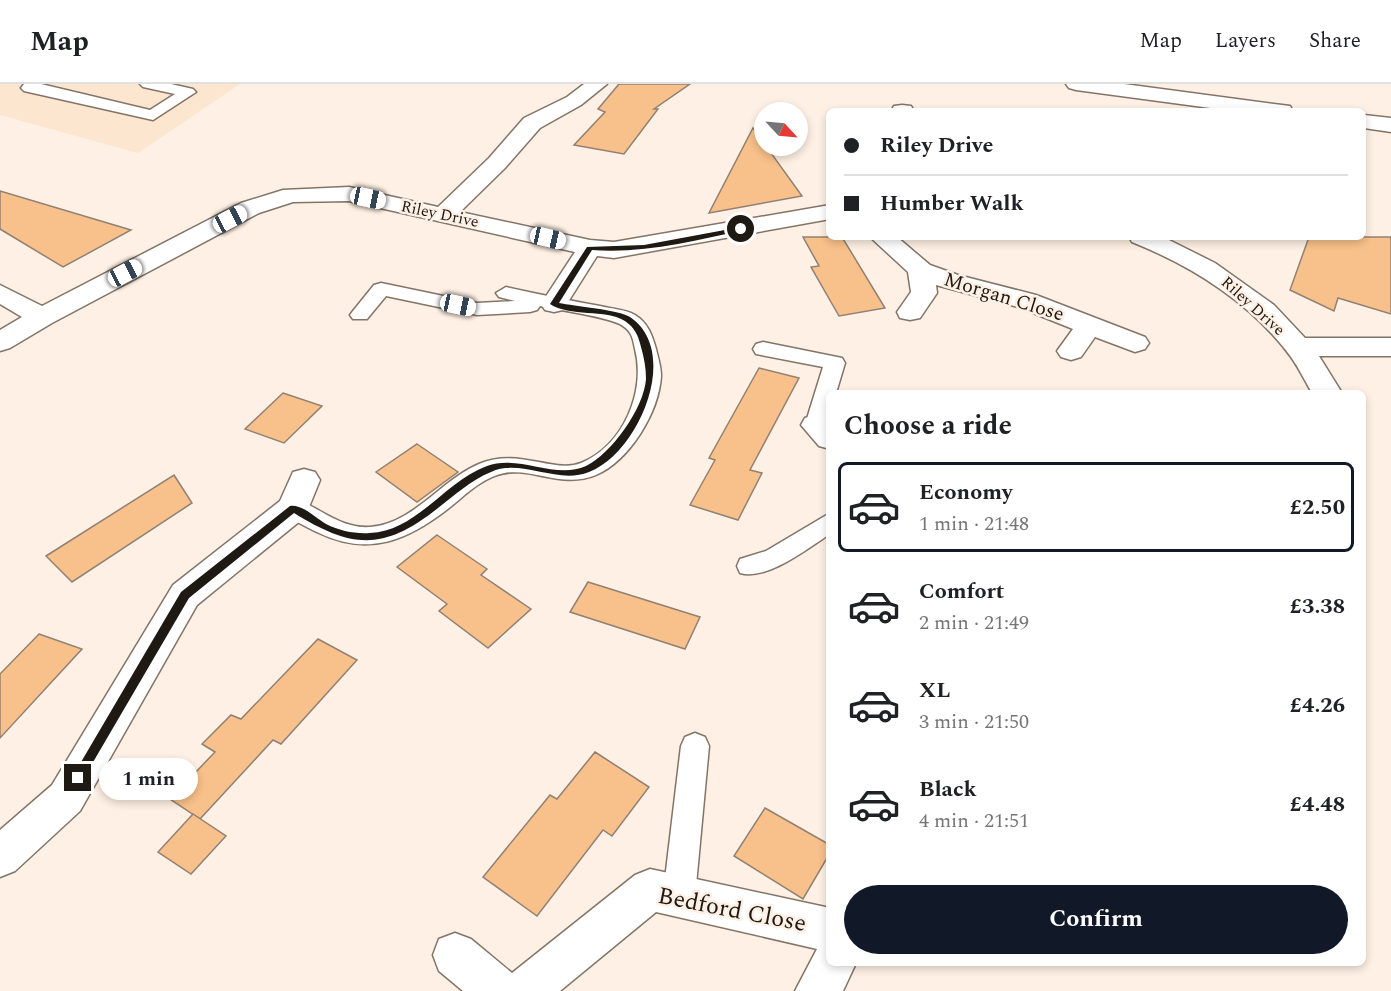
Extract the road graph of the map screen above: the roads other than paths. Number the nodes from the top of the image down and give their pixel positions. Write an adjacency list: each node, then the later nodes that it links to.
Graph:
1 (33, 84): 2 (lane)
2 (148, 84)
3 (597, 84): 9 (street)
4 (1076, 84): 5 (street)
5 (1259, 108)
6 (1366, 122): 7 (street)
7 (1391, 125)
8 (826, 213): 12 (street, Riley Drive)
9 (444, 214): 12 (street, Riley Drive); 19 (street, Riley Drive)
10 (886, 240): 13 (street, Morgan Close)
11 (1149, 240): 23 (street, Riley Drive)
12 (590, 248): 16 (street)
13 (921, 270): 17 (street); 20 (street, Morgan Close)
14 (0, 292): 19 (street)
15 (506, 293): 16 (lane)
16 (554, 304): 18 (lane); 31 (lane)
17 (910, 312)
18 (360, 315)
19 (42, 317): 21 (street, Riley Drive)
20 (1089, 325): 22 (street, Morgan Close); 26 (street)
21 (0, 342)
22 (1135, 343)
23 (1298, 347): 24 (street); 28 (street, Riley Drive)
24 (1391, 347)
25 (763, 349): 27 (lane)
26 (1071, 351)
27 (830, 390)
28 (1325, 390)
29 (826, 414): 30 (lane)
30 (823, 431)
31 (299, 494): 35 (street)
32 (826, 525): 33 (lane)
33 (749, 566)
34 (694, 746): 36 (lane)
35 (0, 857)
36 (679, 896): 37 (street, Bedford Close); 41 (street, Bedford Close)
37 (826, 929)
38 (455, 955): 40 (street)
39 (832, 966): 42 (street)
40 (498, 991)
41 (525, 991)
42 (818, 991)

